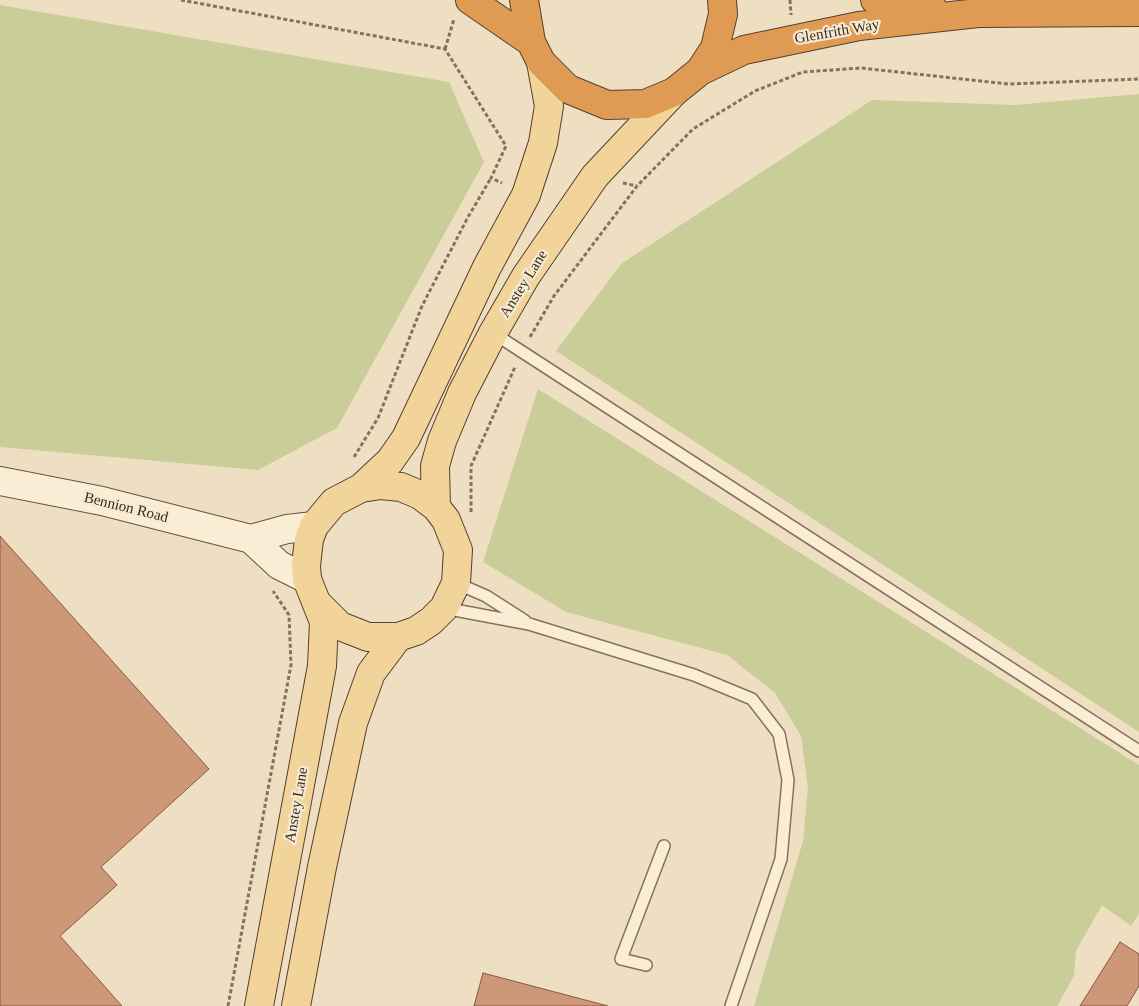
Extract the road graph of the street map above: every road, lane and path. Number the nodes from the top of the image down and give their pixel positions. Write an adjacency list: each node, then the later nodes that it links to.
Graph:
1 (181, 0): 5 (path)
2 (524, 0): 8 (highway)
3 (722, 0): 9 (highway)
4 (876, 0): 7 (highway, Glenfrith Way)
5 (463, 8): 8 (highway)
6 (1139, 12): 7 (highway, Glenfrith Way)
7 (978, 13): 9 (highway, Glenfrith Way)
8 (536, 52): 11 (highway); 15 (main road, Anstey Lane)
9 (700, 71): 11 (highway)
10 (1139, 79): 13 (path)
11 (674, 92): 12 (main road, Anstey Lane)
12 (493, 333): 13 (lane); 16 (main road, Anstey Lane)
13 (522, 352): 17 (path); 26 (lane)
14 (0, 481): 19 (street, Bennion Road)
15 (361, 488): 16 (main road, Anstey Lane); 18 (main road, Anstey Lane)
16 (436, 507): 21 (main road, Anstey Lane)
17 (471, 514)
18 (314, 526): 19 (street, Bennion Road); 20 (main road, Anstey Lane)
19 (251, 539): 20 (street, Bennion Road)
20 (308, 579): 22 (main road, Anstey Lane)
21 (456, 583): 23 (main road, Anstey Lane); 24 (lane)
22 (318, 604): 25 (main road, Anstey Lane); 29 (main road, Anstey Lane)
23 (444, 608): 24 (lane); 25 (main road, Anstey Lane)
24 (529, 624): 31 (lane)
25 (398, 637): 30 (main road)
26 (1139, 751)
27 (664, 846): 28 (lane)
28 (646, 965)
29 (259, 1006)
30 (296, 1006)
31 (731, 1006)

